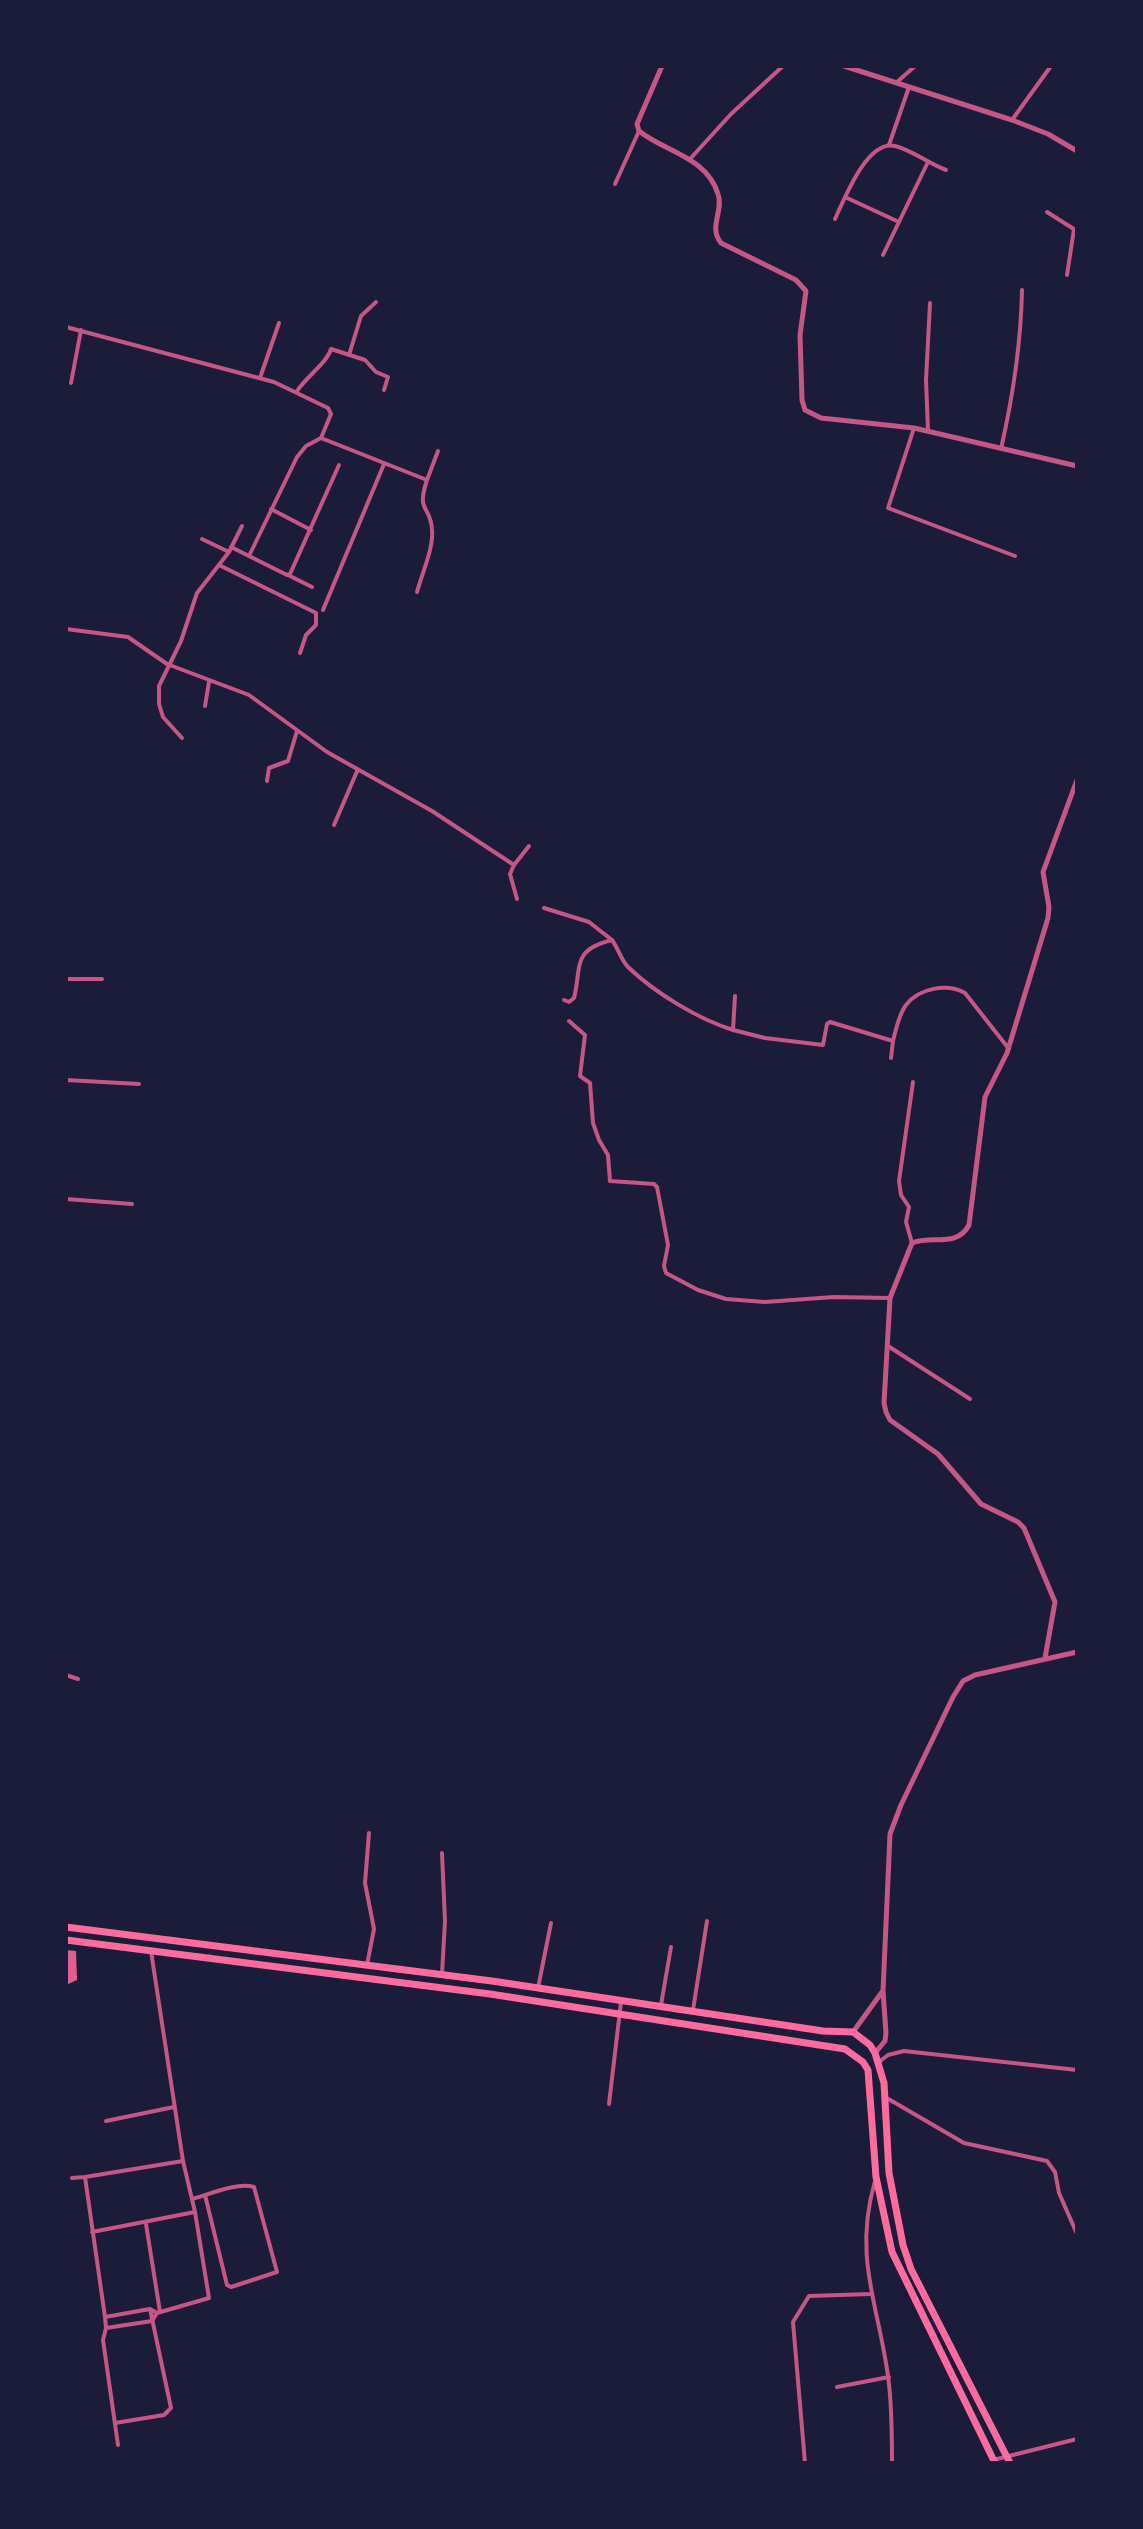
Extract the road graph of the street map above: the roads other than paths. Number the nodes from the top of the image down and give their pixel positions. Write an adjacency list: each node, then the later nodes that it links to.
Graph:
1 (662, 66): 9 (street)
2 (783, 66): 12 (street)
3 (844, 66): 6 (street)
4 (915, 66): 6 (street)
5 (1051, 66): 8 (street)
6 (896, 83): 7 (street)
7 (909, 87): 8 (street); 10 (street)
8 (1012, 120): 11 (street)
9 (639, 131): 12 (street); 15 (street)
10 (889, 145): 13 (street); 16 (street)
11 (1077, 151)
12 (690, 159): 35 (street)
13 (928, 163): 14 (street); 19 (street)
14 (946, 170)
15 (615, 184)
16 (845, 197): 18 (street); 19 (street)
17 (1047, 212): 20 (street)
18 (835, 219)
19 (899, 222): 22 (street)
20 (1076, 230): 21 (street)
21 (1074, 251): 23 (street)
22 (883, 255)
23 (1067, 275)
24 (1022, 290): 38 (street)
25 (376, 302): 30 (street)
26 (930, 303): 36 (street)
27 (279, 323): 31 (street)
28 (66, 327): 29 (street)
29 (81, 330): 31 (street); 32 (street)
30 (349, 355): 33 (street); 34 (street)
31 (260, 378): 34 (street)
32 (71, 383)
33 (384, 390)
34 (297, 391): 37 (street)
35 (914, 428): 36 (street); 50 (street)
36 (928, 431): 38 (street)
37 (321, 438): 40 (street); 44 (street)
38 (1001, 449): 42 (street)
39 (438, 451): 43 (street)
40 (384, 464): 43 (street); 55 (street)
41 (339, 465): 46 (street)
42 (1077, 466)
43 (427, 480): 54 (street)
44 (271, 509): 46 (street); 49 (street)
45 (242, 526): 48 (street)
46 (311, 530): 52 (street)
47 (202, 539): 48 (street)
48 (230, 549): 49 (street); 51 (street)
49 (249, 556): 52 (street)
50 (1015, 556)
51 (219, 565): 57 (street); 58 (street)
52 (287, 575): 53 (street)
53 (312, 587)
54 (417, 592)
55 (323, 610)
56 (66, 629): 58 (street)
57 (300, 653)
58 (167, 664): 59 (street); 62 (street)
59 (209, 682): 60 (street); 61 (street)
60 (205, 706)
61 (297, 731): 63 (street); 65 (street)
62 (182, 738)
63 (358, 769): 66 (street); 68 (street)
64 (1077, 780): 79 (street)
65 (267, 781)
66 (334, 825)
67 (529, 846): 68 (street)
68 (514, 865): 69 (street)
69 (517, 899)
70 (544, 908): 71 (street)
71 (612, 940): 75 (street); 77 (street)
72 (66, 979): 73 (street)
73 (102, 979)
74 (735, 996): 77 (street)
75 (564, 1000)
76 (569, 1021): 87 (street)
77 (733, 1030): 78 (street)
78 (893, 1041): 79 (street); 80 (street)
79 (1009, 1049): 86 (street)
80 (891, 1058)
81 (66, 1080): 83 (street)
82 (913, 1082): 86 (street)
83 (139, 1084)
84 (66, 1199): 85 (street)
85 (132, 1204)
86 (912, 1243): 87 (street)
87 (890, 1298): 88 (street)
88 (886, 1344): 89 (street); 91 (street)
89 (970, 1399)
90 (1077, 1652): 91 (street)
91 (1045, 1658): 107 (street)
92 (66, 1675): 93 (street)
93 (78, 1679)
94 (369, 1833): 102 (street)
95 (442, 1853): 104 (street)
96 (707, 1921): 110 (street)
97 (551, 1923): 106 (street)
98 (66, 1927): 102 (highway)
99 (66, 1940): 101 (highway)
100 (671, 1947): 109 (street)
101 (151, 1951): 105 (highway); 118 (street)
102 (367, 1965): 103 (highway)
103 (424, 1972): 104 (highway); 105 (highway)
104 (442, 1974): 106 (highway)
105 (423, 1986): 111 (highway)
106 (538, 1988): 108 (highway)
107 (883, 1991): 112 (street); 113 (street)
108 (621, 2002): 109 (highway); 111 (street)
109 (661, 2007): 110 (highway)
110 (693, 2012): 112 (highway)
111 (620, 2015): 117 (street); 123 (highway)
112 (853, 2032): 113 (highway)
113 (875, 2053): 114 (highway)
114 (879, 2062): 115 (street); 116 (highway)
115 (1077, 2070)
116 (885, 2097): 121 (highway); 130 (street)
117 (609, 2104)
118 (174, 2107): 119 (street); 120 (street)
119 (106, 2121)
120 (183, 2161): 122 (street); 126 (street)
121 (889, 2173): 123 (highway); 142 (highway)
122 (85, 2177): 124 (street); 129 (street)
123 (876, 2177): 131 (street); 143 (highway)
124 (72, 2178)
125 (205, 2195): 125 (street); 126 (street)
126 (192, 2199): 127 (street)
127 (195, 2212): 128 (street); 133 (street)
128 (145, 2223): 129 (street); 133 (street)
129 (92, 2232): 134 (street)
130 (1077, 2234)
131 (870, 2294): 137 (street); 144 (street)
132 (150, 2309): 133 (street); 134 (street); 135 (street)
133 (159, 2312): 135 (street)
134 (105, 2317): 136 (street)
135 (152, 2321): 136 (street); 139 (street)
136 (106, 2328): 139 (street)
137 (889, 2377): 138 (street); 145 (street)
138 (837, 2387)
139 (115, 2423): 141 (street)
140 (1077, 2438): 142 (street); 146 (street)
141 (118, 2445)
142 (1008, 2459): 143 (street)
143 (994, 2462)
144 (805, 2463)
145 (892, 2463)
146 (1077, 2463)

